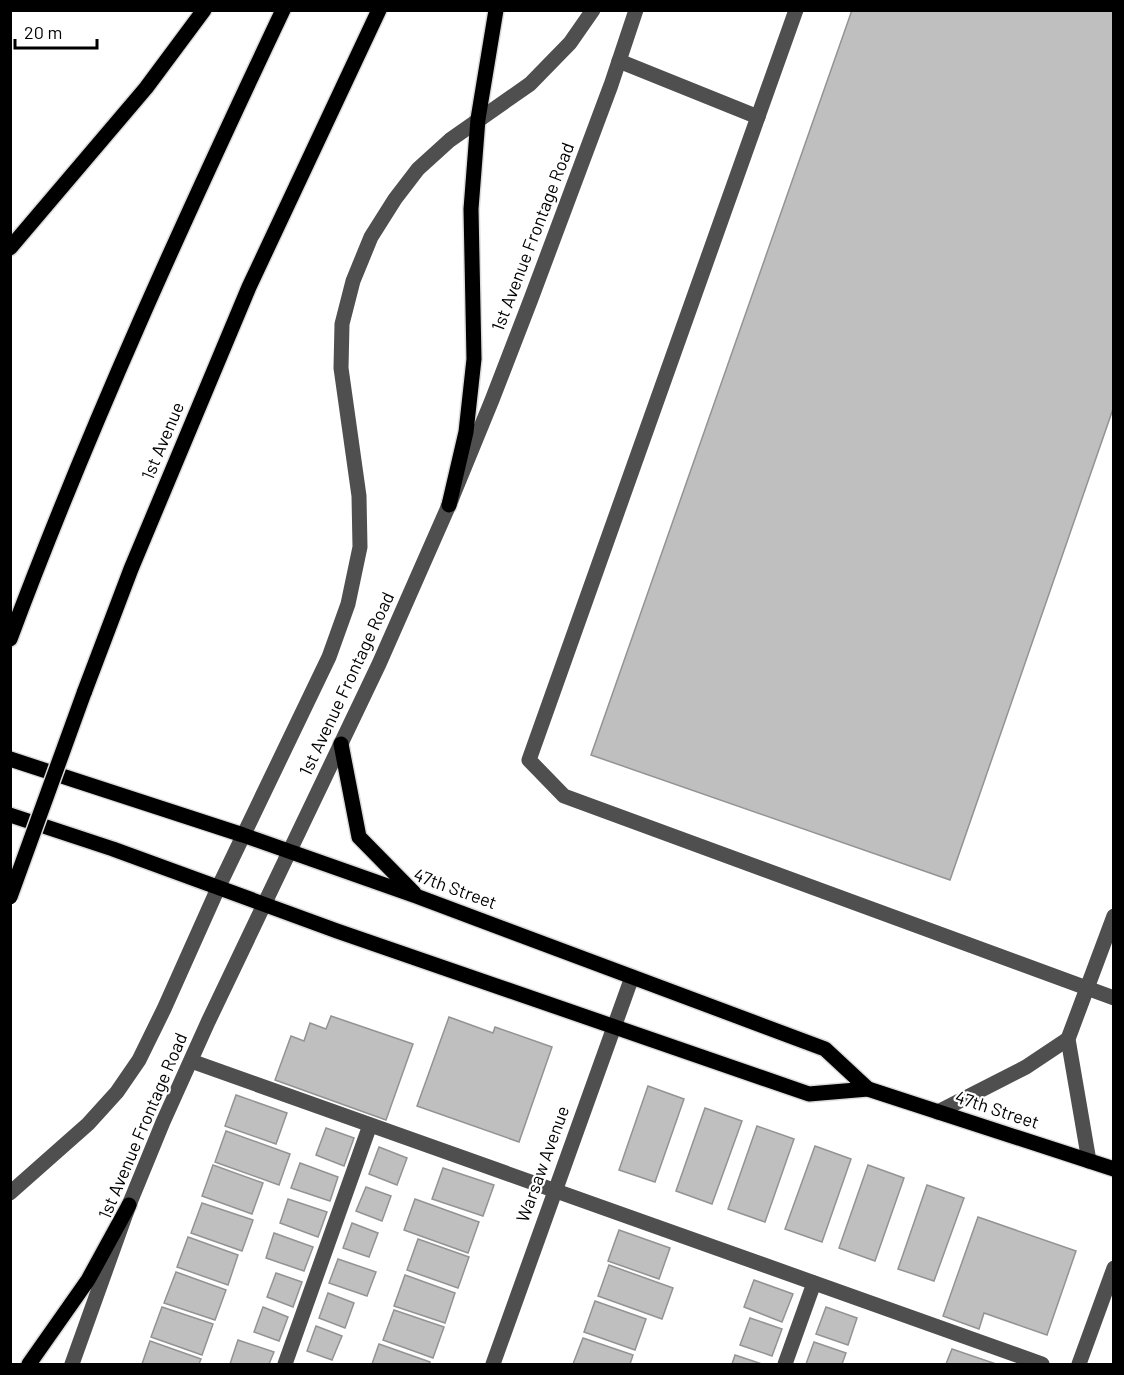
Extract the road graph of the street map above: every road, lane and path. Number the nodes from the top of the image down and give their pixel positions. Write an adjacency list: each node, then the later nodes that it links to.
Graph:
1 (204, 10): 11 (main road)
2 (282, 10): 13 (main road)
3 (379, 10): 21 (main road, 1st Avenue, bridge)
4 (496, 10): 10 (main road)
5 (593, 10): 10 (street, 1st Avenue Frontage Road)
6 (636, 10): 8 (street, 1st Avenue Frontage Road)
7 (796, 10): 9 (street)
8 (619, 61): 9 (street); 12 (street, 1st Avenue Frontage Road)
9 (758, 117): 25 (street)
10 (478, 119): 12 (main road); 17 (street, 1st Avenue Frontage Road)
11 (10, 248)
12 (449, 505): 14 (street, 1st Avenue Frontage Road)
13 (10, 639)
14 (341, 744): 18 (street, 1st Avenue Frontage Road); 20 (main road)
15 (10, 759): 17 (main road, 47th Street)
16 (10, 815): 19 (main road, 47th Street)
17 (243, 835): 18 (main road, 47th Street); 19 (street, 1st Avenue Frontage Road)
18 (290, 852): 20 (main road, 47th Street); 22 (street, 1st Avenue Frontage Road)
19 (219, 886): 22 (main road, 47th Street); 36 (street, 1st Avenue Frontage Road)
20 (417, 896): 24 (main road, 47th Street)
21 (10, 897)
22 (266, 905): 27 (main road, 47th Street); 29 (street, 1st Avenue Frontage Road)
23 (1113, 916): 25 (street)
24 (632, 977): 27 (street, Warsaw Avenue); 30 (main road, 47th Street)
25 (1088, 989): 26 (street); 28 (street)
26 (1113, 998)
27 (612, 1027): 30 (main road, 47th Street); 35 (street, Warsaw Avenue)
28 (1068, 1039): 31 (street); 33 (street)
29 (191, 1061): 32 (street); 37 (street, 1st Avenue Frontage Road)
30 (868, 1089): 31 (main road, 47th Street)
31 (938, 1112): 33 (main road, 47th Street)
32 (370, 1125): 35 (street); 42 (street)
33 (1089, 1161): 34 (main road, 47th Street)
34 (1113, 1169)
35 (554, 1190): 39 (street); 43 (street, Warsaw Avenue)
36 (10, 1193)
37 (129, 1205): 40 (main road); 41 (street, 1st Avenue Frontage Road)
38 (1113, 1268): 46 (street)
39 (814, 1283): 44 (street); 45 (street)
40 (29, 1365)
41 (72, 1365)
42 (285, 1365)
43 (493, 1365)
44 (785, 1365)
45 (1042, 1365)
46 (1079, 1365)

